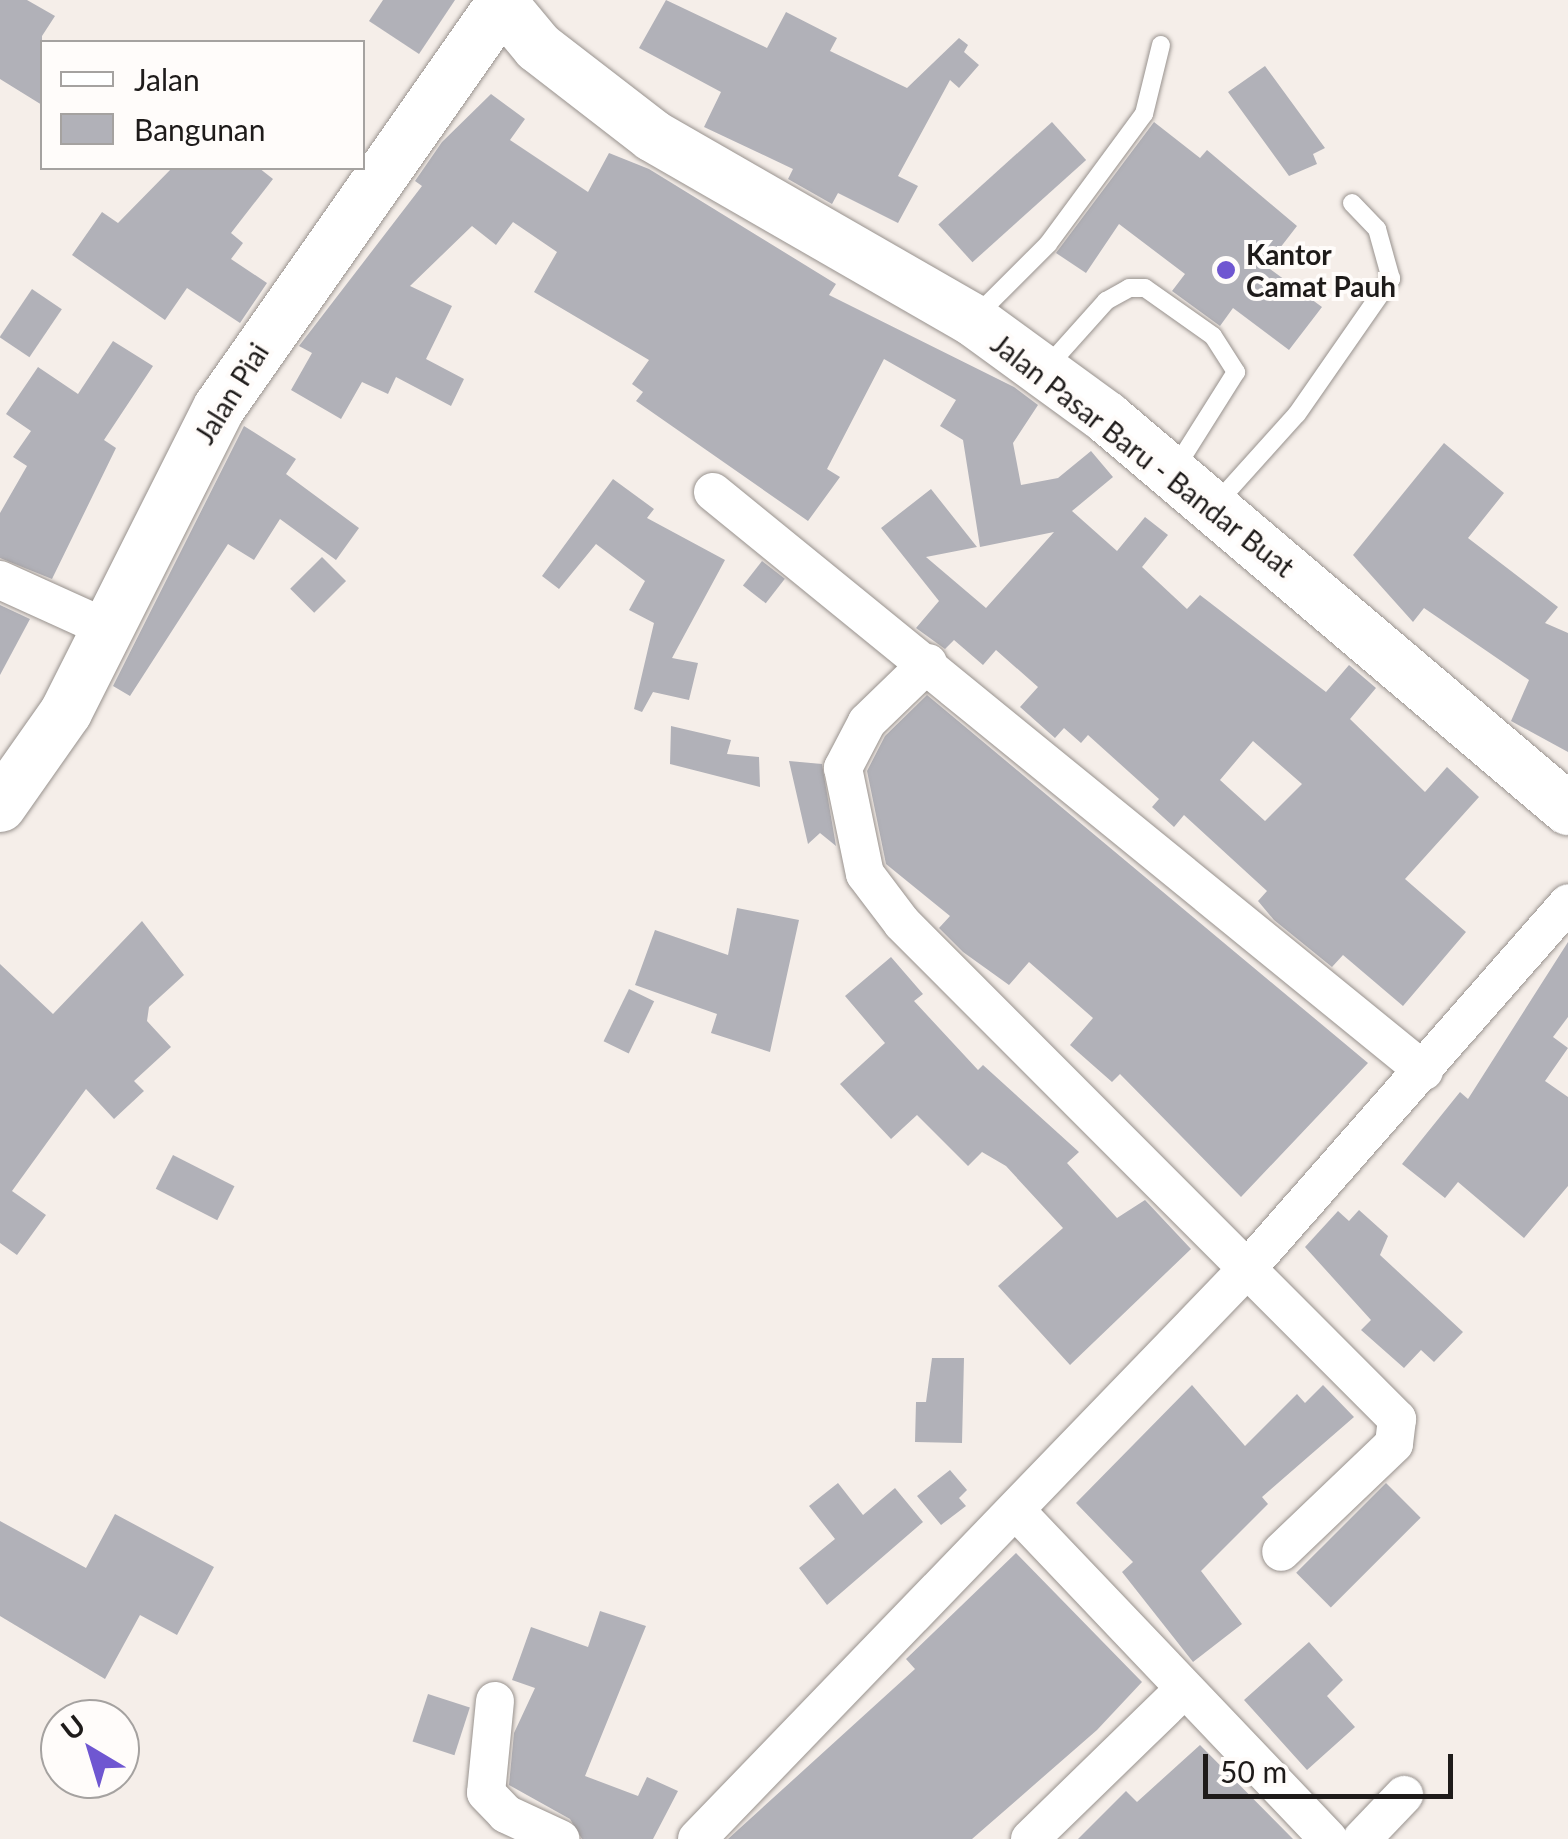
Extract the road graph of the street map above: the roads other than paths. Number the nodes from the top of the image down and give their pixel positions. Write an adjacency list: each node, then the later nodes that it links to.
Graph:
1 (500, 2): 4 (street, Jalan Pasar Baru - Bandar Buat); 10 (street, Jalan Piai)
2 (1161, 44): 4 (lane)
3 (1352, 203): 8 (lane)
4 (972, 320): 5 (street, Jalan Pasar Baru - Bandar Buat)
5 (1044, 372): 6 (street, Jalan Pasar Baru - Bandar Buat); 6 (lane)
6 (1174, 472): 8 (street, Jalan Pasar Baru - Bandar Buat)
7 (713, 492): 11 (street)
8 (1215, 506): 13 (street, Jalan Pasar Baru - Bandar Buat)
9 (0, 580): 10 (street)
10 (108, 628): 12 (street, Jalan Piai)
11 (928, 663): 15 (street); 16 (street)
12 (0, 806)
13 (1568, 809)
14 (1568, 902): 15 (street)
15 (1424, 1071): 16 (street)
16 (1246, 1270): 17 (street); 18 (street)
17 (1018, 1513): 19 (street); 23 (street)
18 (1281, 1552)
19 (1184, 1689): 24 (street); 25 (street)
20 (495, 1700): 22 (street)
21 (1404, 1795): 26 (street)
22 (560, 1839)
23 (697, 1839)
24 (1030, 1839)
25 (1328, 1839)
26 (1362, 1839)

